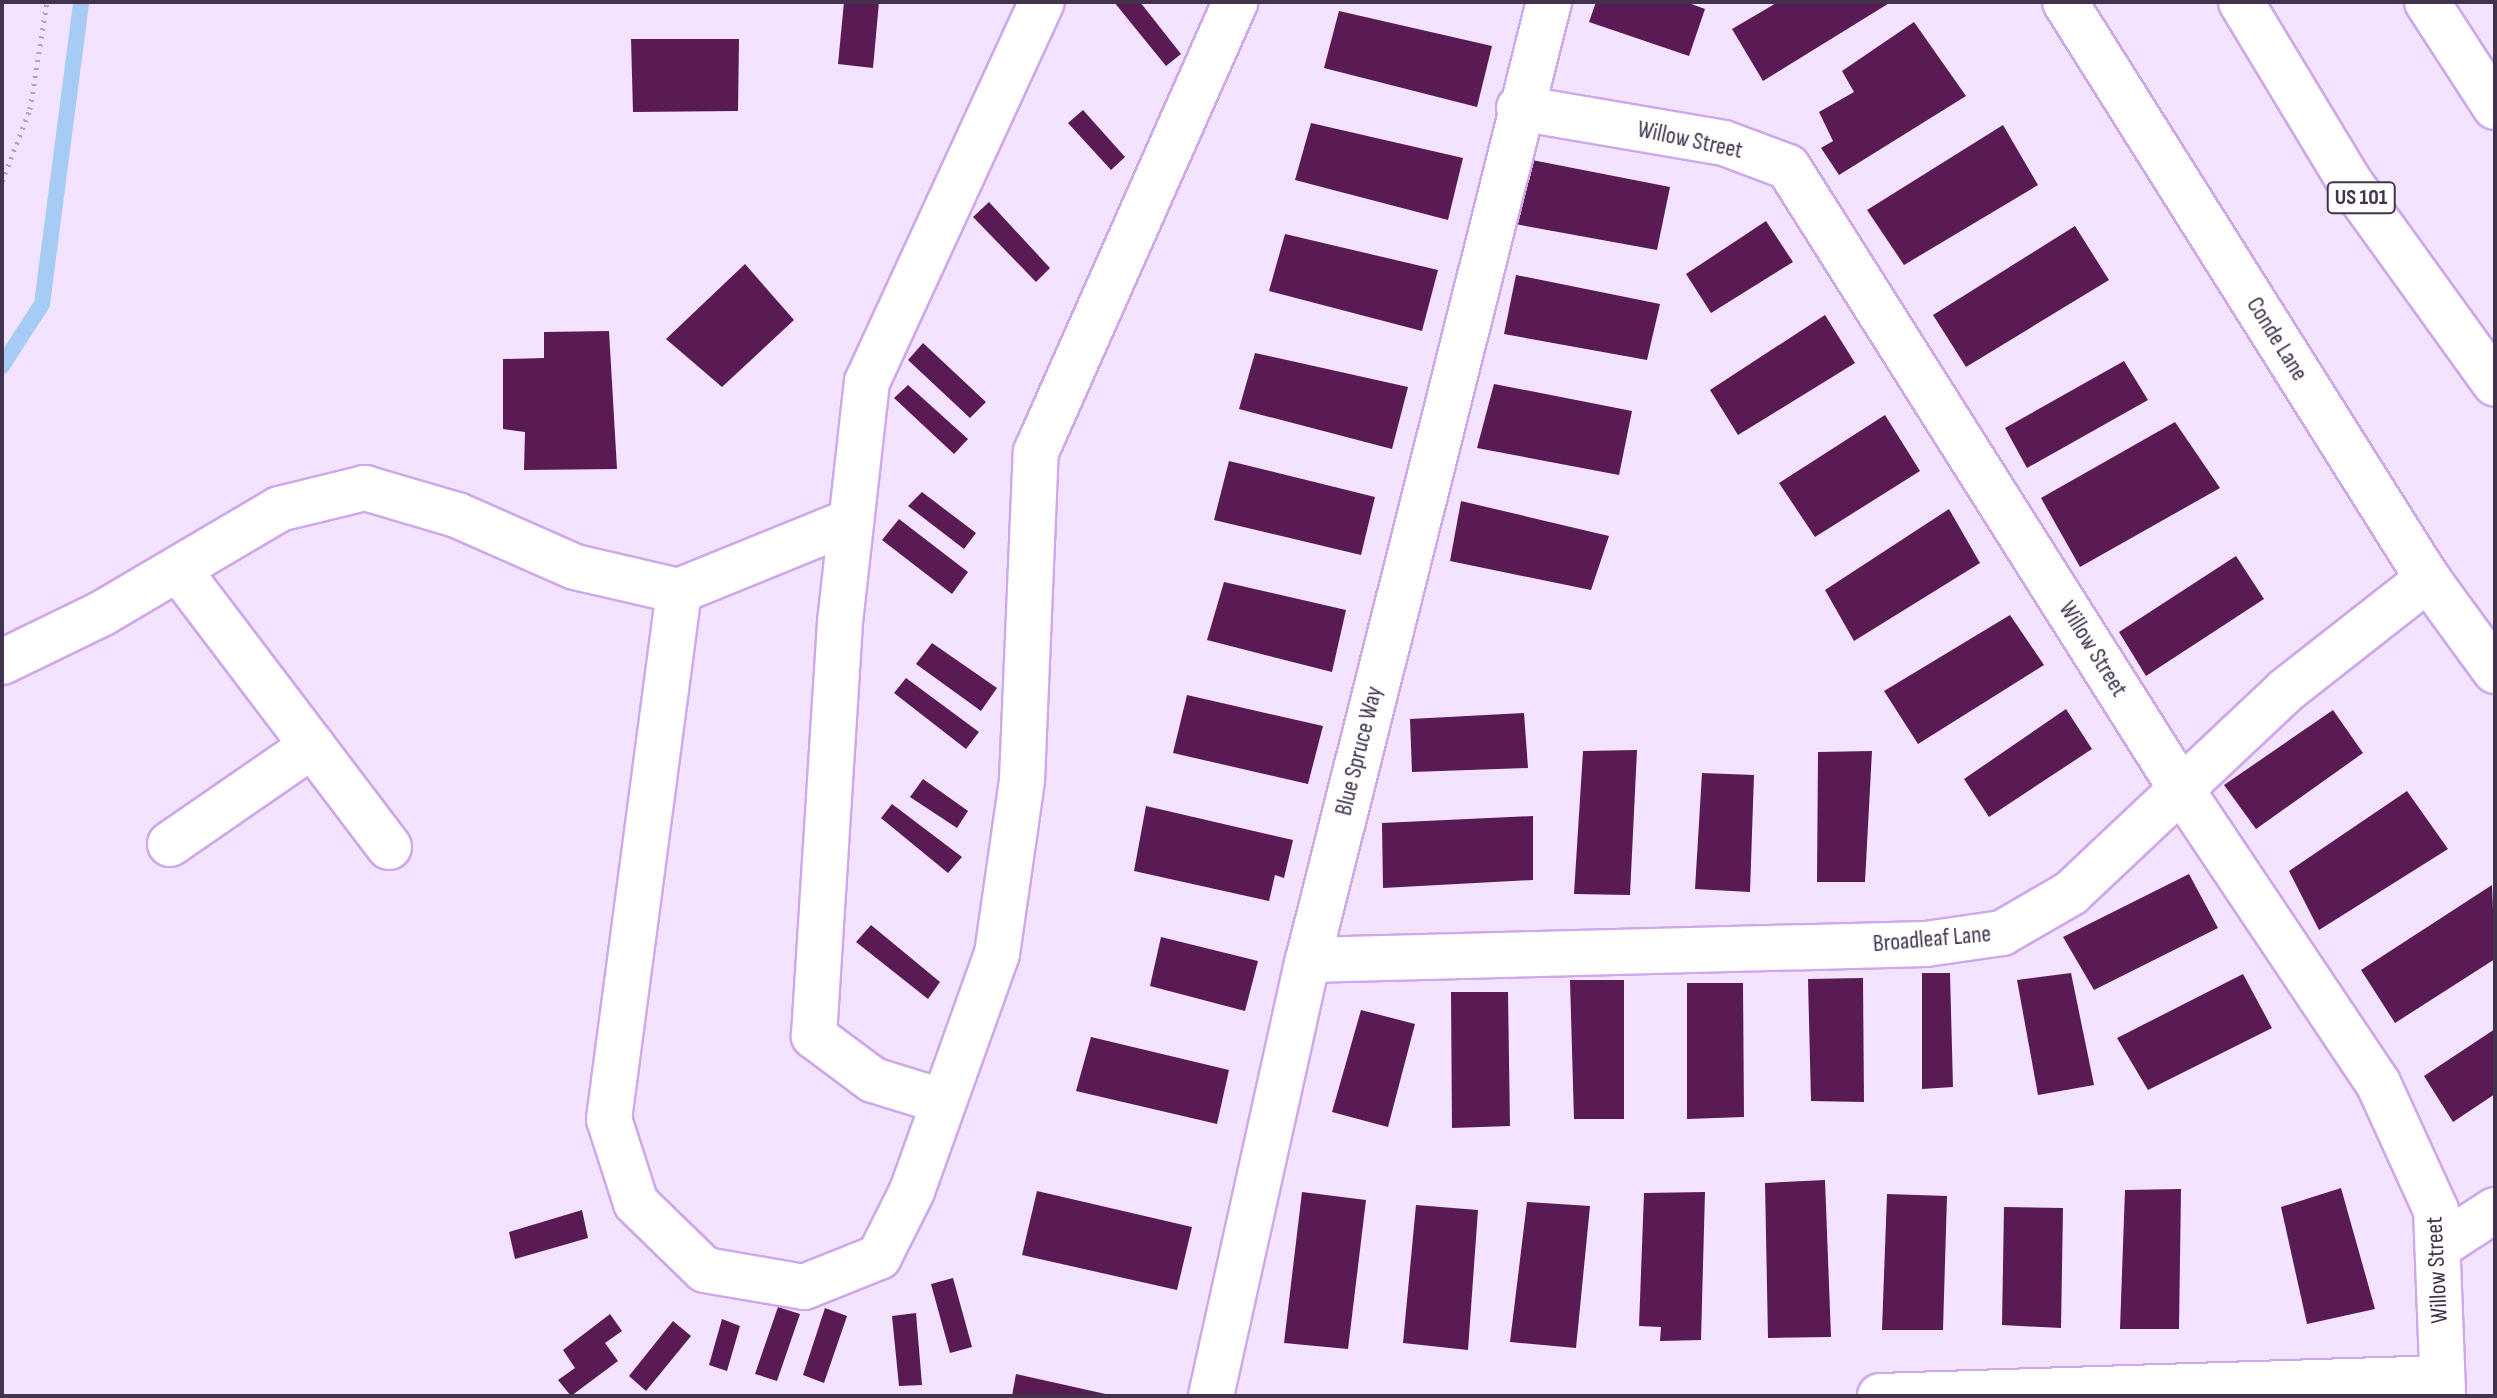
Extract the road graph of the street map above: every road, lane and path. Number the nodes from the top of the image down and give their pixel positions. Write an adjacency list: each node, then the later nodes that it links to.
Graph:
1 (47, 2): 10 (path)
2 (1042, 2): 12 (main road)
3 (1235, 2): 23 (main road)
4 (1549, 2): 9 (main road)
5 (2065, 2): 14 (main road, Conde Lane)
6 (2241, 2): 11 (main road, US 101)
7 (2427, 2): 8 (main road)
8 (2495, 107)
9 (1519, 108): 19 (main road, Willow Street); 22 (main road, Blue Spruce Way)
10 (2, 181)
11 (2495, 384)
12 (851, 521): 15 (main road); 23 (main road)
13 (178, 569): 15 (main road); 16 (main road); 18 (main road)
14 (2428, 579): 17 (main road, Conde Lane); 19 (main road, Broadleaf Lane)
15 (679, 591): 23 (main road)
16 (2, 662)
17 (2495, 671)
18 (312, 746): 20 (main road); 21 (main road)
19 (2181, 789): 22 (main road, Broadleaf Lane); 25 (main road, Willow Street)
20 (170, 844)
21 (389, 847)
22 (1308, 960): 28 (main road, Blue Spruce Way)
23 (941, 1101)
24 (2495, 1210): 25 (main road)
25 (2438, 1247): 26 (main road, Willow Street)
26 (2443, 1387): 27 (main road)
27 (2065, 1392): 29 (main road)
28 (1211, 1396)
29 (1880, 1396)

